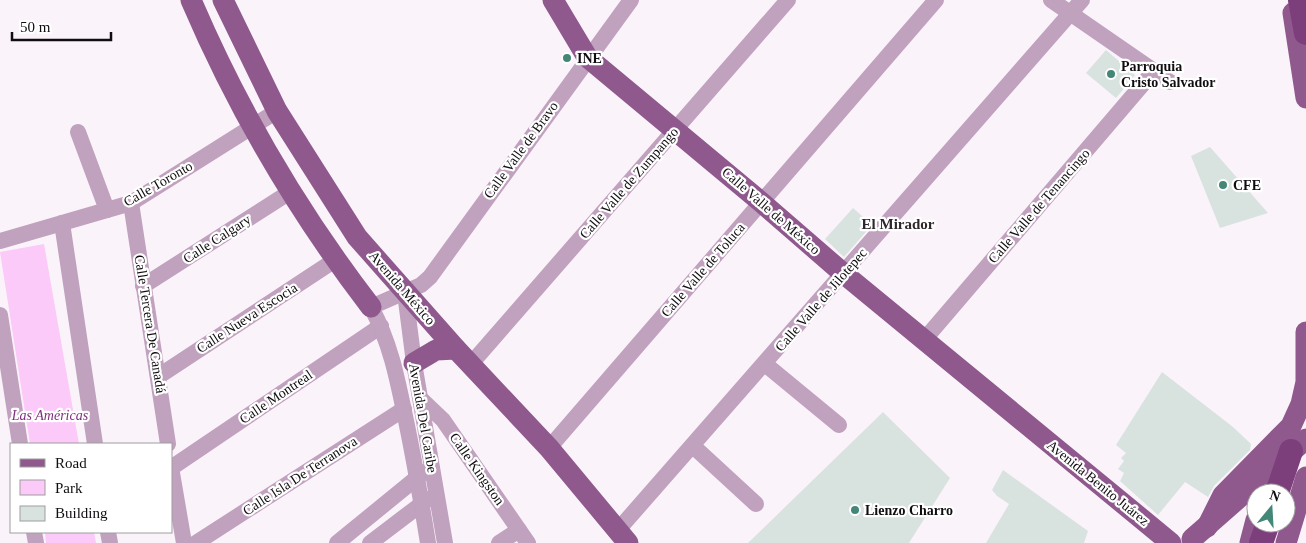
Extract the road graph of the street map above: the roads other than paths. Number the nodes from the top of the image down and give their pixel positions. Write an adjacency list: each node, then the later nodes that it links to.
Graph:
1 (192, 0): 18 (main road)
2 (223, 0): 17 (main road, Avenida México)
3 (554, 0): 13 (main road, Calle Valle de México)
4 (631, 0): 13 (street, Calle Valle de Bravo)
5 (788, 0): 19 (street, Calle Valle de Zumpango)
6 (936, 0): 22 (street, Calle Valle de Toluca)
7 (1051, 0): 11 (street)
8 (1082, 0): 11 (street, Calle Valle de Jilotepec)
9 (1291, 0): 16 (main road)
10 (1300, 0): 12 (highway)
11 (1070, 12): 14 (street); 28 (street, Calle Valle de Jilotepec)
12 (1306, 33)
13 (588, 57): 19 (main road, Calle Valle de México); 30 (street, Calle Valle de Bravo)
14 (1154, 71): 15 (street); 35 (street, Calle Valle de Tenancingo)
15 (1170, 82)
16 (1306, 98)
17 (277, 111): 18 (street, Calle Toronto); 30 (main road, Avenida México)
18 (252, 127): 21 (main road); 23 (street, Calle Toronto)
19 (675, 130): 22 (main road, Calle Valle de México); 36 (street, Calle Valle de Zumpango)
20 (78, 132): 24 (street)
21 (290, 192): 27 (main road); 29 (street, Calle Calgary)
22 (761, 202): 28 (main road, Calle Valle de México); 48 (street, Calle Valle de Toluca)
23 (130, 203): 24 (street, Calle Toronto); 29 (street, Calle Tercera De Canadá)
24 (107, 210): 25 (street, Calle Toronto)
25 (62, 223): 26 (street, Calle Toronto); 45 (street)
26 (0, 241)
27 (335, 260): 31 (main road); 39 (street, Calle Nueva Escocia)
28 (844, 274): 35 (main road, Calle Valle de México); 37 (street, Calle Valle de Jilotepec)
29 (143, 286): 39 (street, Calle Tercera De Canadá)
30 (405, 292): 31 (street, Calle Valle de Bravo); 36 (main road, Avenida México); 38 (street, Avenida Del Caribe)
31 (371, 307): 33 (street, Avenida Del Caribe)
32 (0, 314): 44 (street)
33 (381, 326): 38 (street, Avenida Del Caribe); 51 (street, Calle Montreal)
34 (1306, 332): 49 (main road)
35 (924, 340): 41 (main road, Calle Valle de México)
36 (463, 357): 38 (main road); 48 (main road, Avenida México)
37 (765, 364): 43 (street); 47 (street, Calle Valle de Jilotepec)
38 (405, 366): 40 (street, Avenida Del Caribe); 42 (street, Avenida Del Caribe)
39 (159, 376): 46 (street, Calle Tercera De Canadá)
40 (422, 400): 50 (street, Avenida Del Caribe); 60 (street, Calle Kingston)
41 (1005, 408): 69 (main road, Avenida Benito Juárez)
42 (404, 409): 54 (street, Avenida Del Caribe); 64 (street, Calle Isla De Terranova)
43 (839, 425)
44 (20, 443)
45 (95, 443)
46 (168, 443)
47 (692, 446): 59 (street); 61 (street, Calle Valle de Jilotepec)
48 (548, 448): 61 (main road, Avenida México)
49 (1292, 452): 55 (main road); 56 (highway)
50 (432, 466): 54 (street); 57 (street, Avenida Del Caribe)
51 (172, 467)
52 (172, 474): 63 (street)
53 (1306, 477): 70 (main road)
54 (418, 478): 58 (street, Avenida Del Caribe); 62 (street)
55 (1273, 483)
56 (1281, 483)
57 (436, 492): 58 (street); 67 (street, Avenida Del Caribe)
58 (422, 504): 65 (street); 66 (street, Avenida Del Caribe)
59 (756, 504)
60 (523, 537): 68 (street)
61 (623, 537)
62 (341, 541)
63 (184, 543)
64 (196, 543)
65 (370, 543)
66 (428, 543)
67 (445, 543)
68 (499, 543)
69 (1171, 543)
70 (1286, 543)

